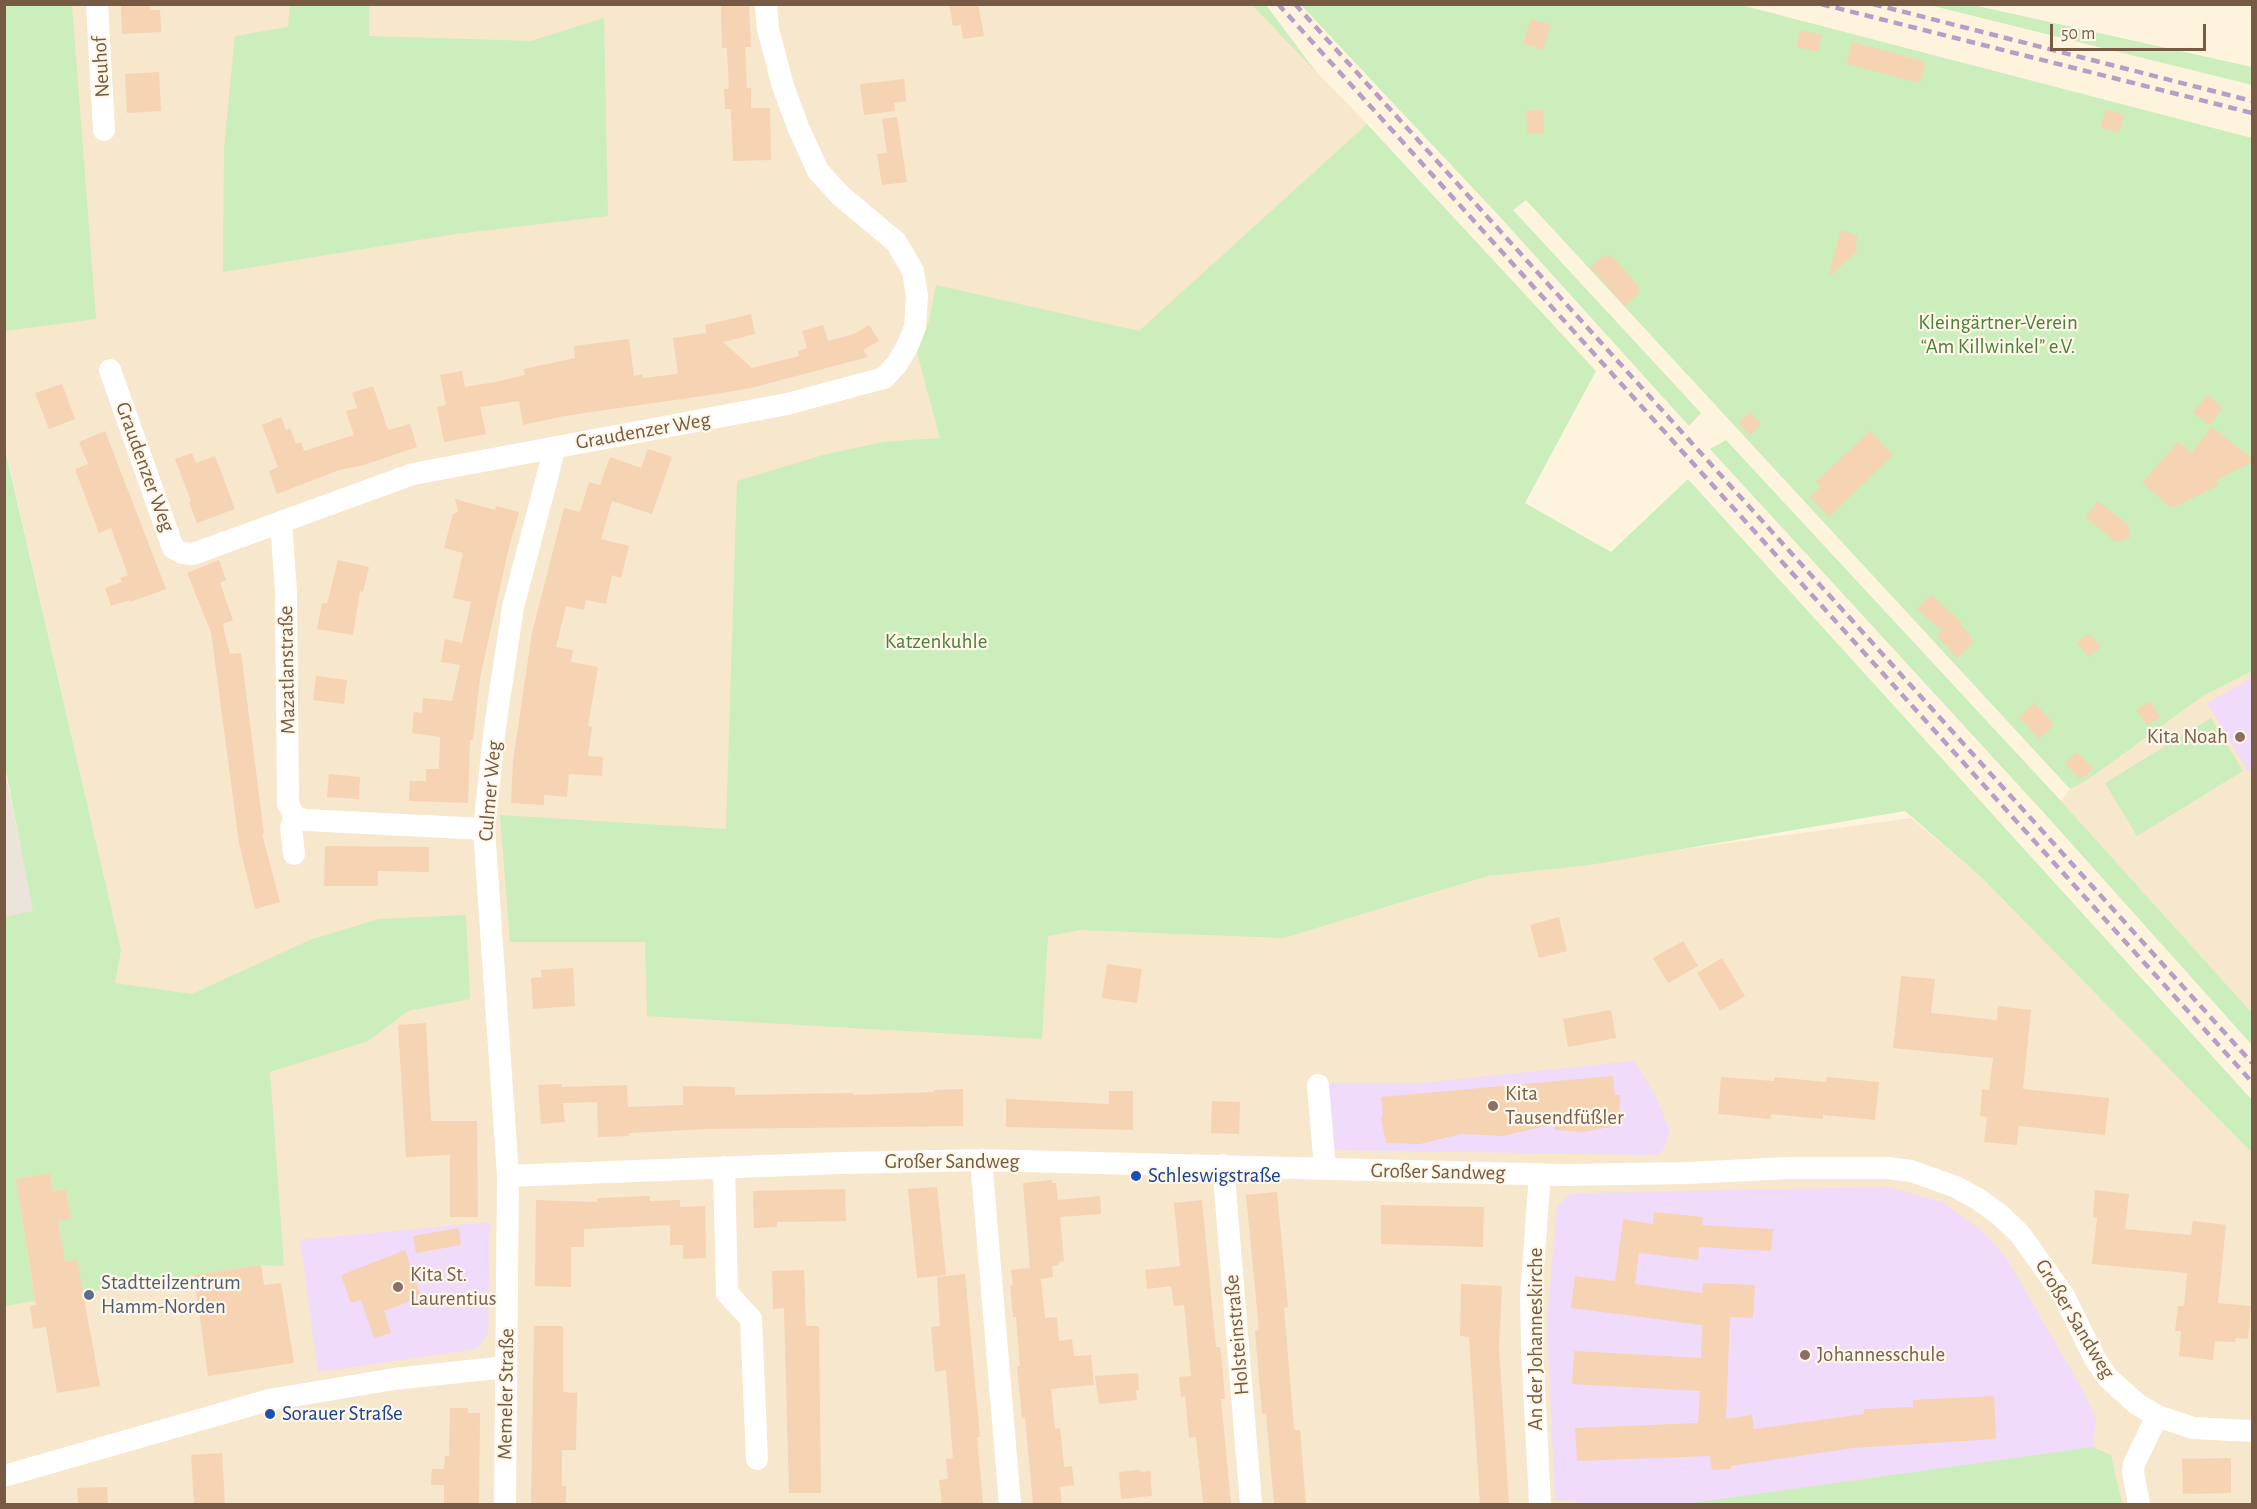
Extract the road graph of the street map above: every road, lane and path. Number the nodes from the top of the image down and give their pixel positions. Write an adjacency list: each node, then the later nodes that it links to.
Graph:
1 (97, 4): 3 (street, Neuhof)
2 (766, 4): 5 (street, Graudenzer Weg)
3 (104, 130)
4 (111, 370): 6 (street, Graudenzer Weg)
5 (555, 447): 6 (street, Graudenzer Weg); 8 (street, Culmer Weg)
6 (281, 522): 7 (street, Mazatlanstraße)
7 (295, 817): 8 (street); 9 (street, Mazatlanstraße)
8 (484, 829): 16 (street, Culmer Weg)
9 (294, 854)
10 (1318, 1084): 14 (street)
11 (981, 1160): 12 (street, Großer Sandweg); 13 (street, Großer Sandweg); 23 (street)
12 (1223, 1166): 14 (street, Großer Sandweg); 24 (street, Holsteinstraße)
13 (724, 1167): 16 (street, Großer Sandweg); 20 (street)
14 (1325, 1169): 15 (street, Großer Sandweg)
15 (1540, 1174): 18 (street, Großer Sandweg); 25 (street, An der Johanneskirche)
16 (508, 1176): 17 (street, Memeler Straße)
17 (506, 1367): 21 (street); 22 (street, Memeler Straße)
18 (2157, 1416): 19 (street, Großer Sandweg); 26 (street)
19 (2253, 1431)
20 (758, 1459)
21 (4, 1476)
22 (505, 1504)
23 (1010, 1504)
24 (1251, 1504)
25 (1540, 1504)
26 (2139, 1504)

